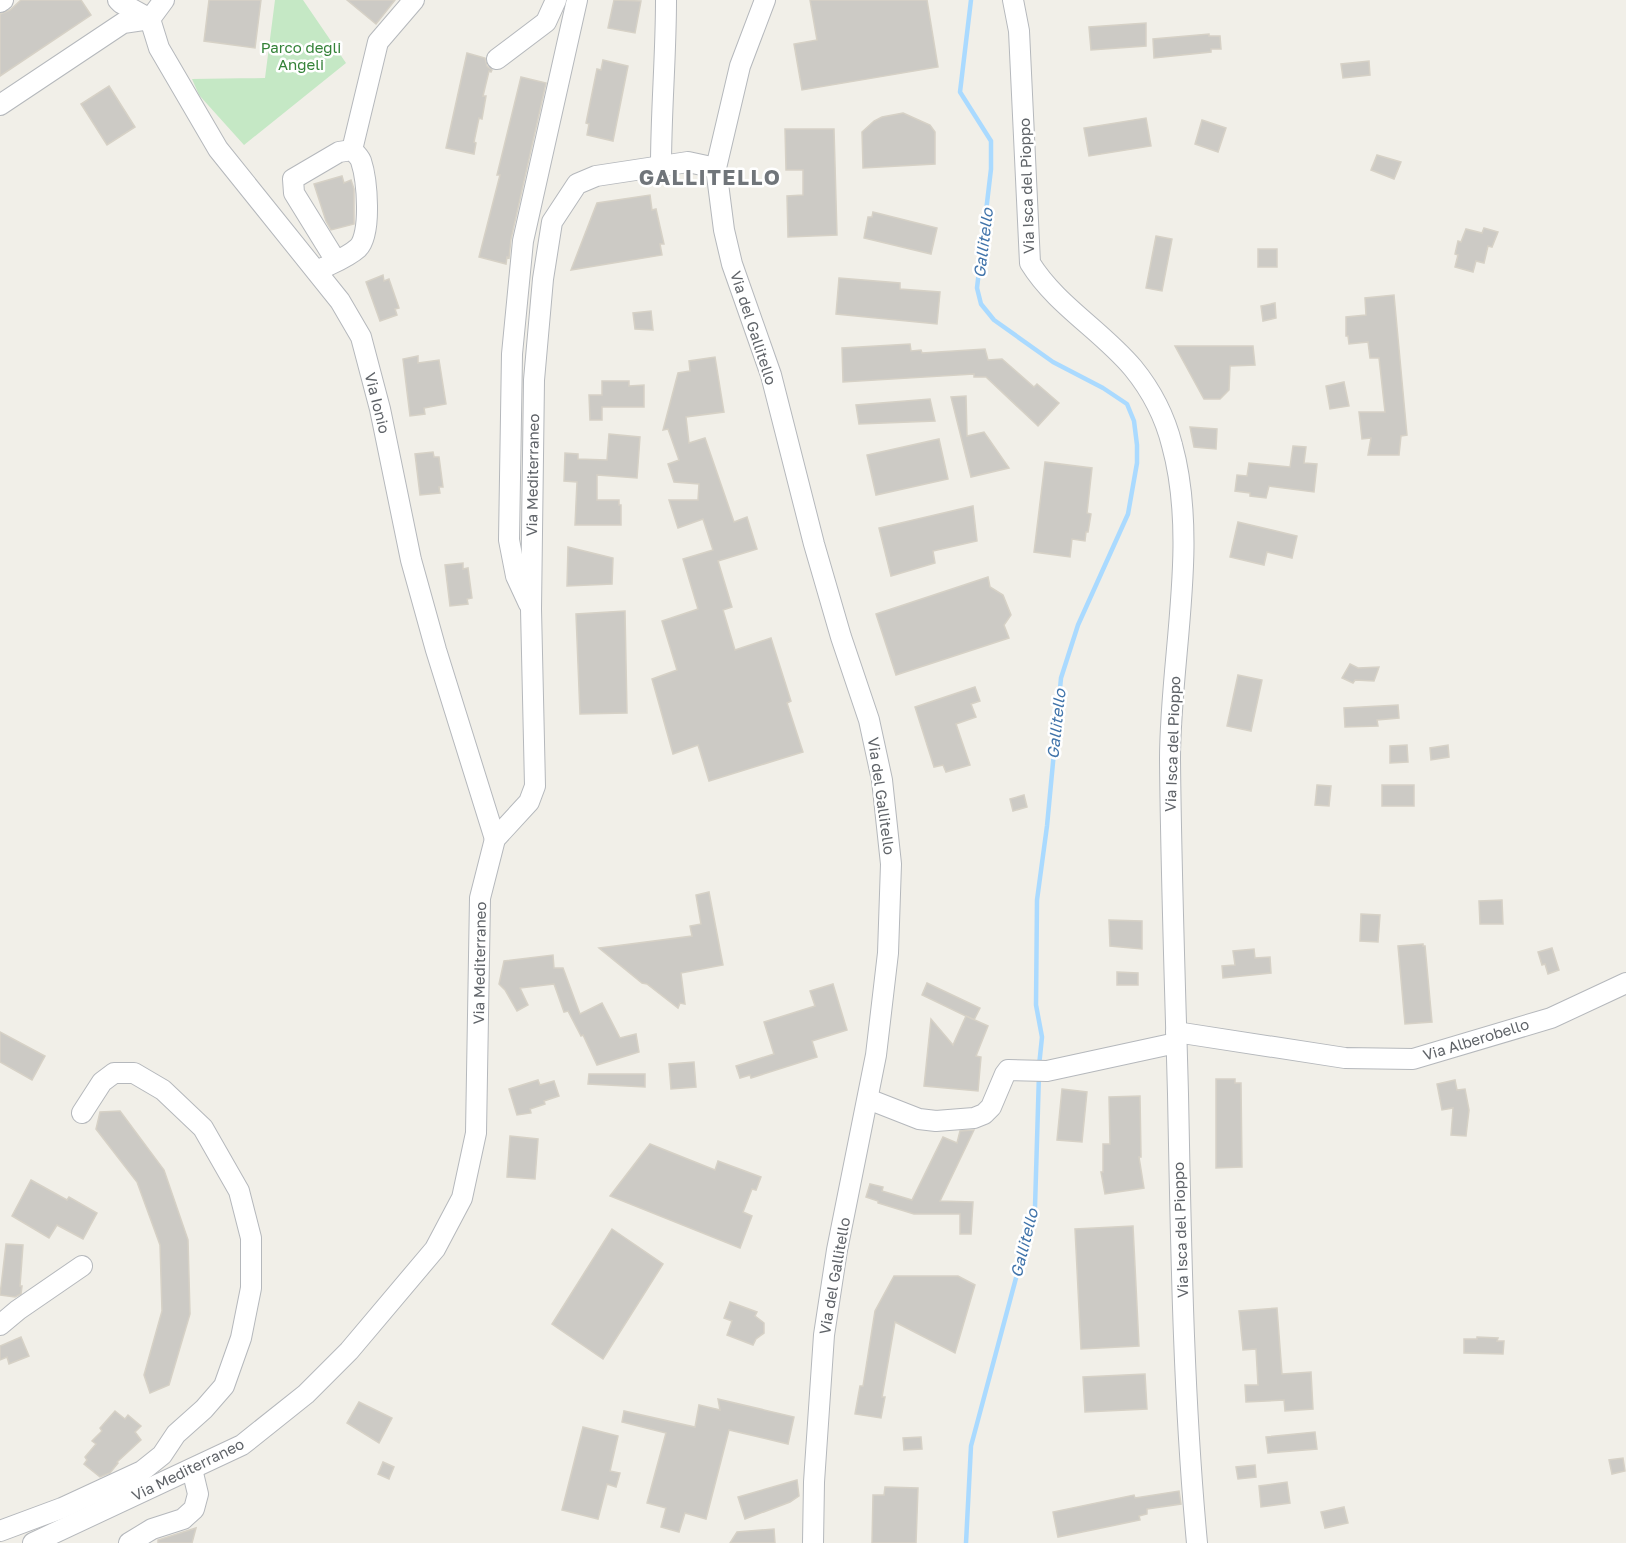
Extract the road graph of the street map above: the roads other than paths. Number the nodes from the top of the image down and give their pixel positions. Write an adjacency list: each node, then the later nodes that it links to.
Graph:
1 (118, 0): 9 (street)
2 (164, 0): 9 (street)
3 (414, 0): 12 (street)
4 (556, 0): 10 (street)
5 (577, 0): 17 (street)
6 (666, 0): 13 (street)
7 (765, 0): 14 (street, Via del Gallitello)
8 (1013, 0): 20 (street, Via Isca del Pioppo)
9 (150, 19): 11 (street); 16 (street, Via Ionio)
10 (497, 59)
11 (0, 105)
12 (352, 150): 15 (street); 15 (street)
13 (661, 166): 14 (street, Via Mediterraneo); 17 (street, Via Mediterraneo)
14 (716, 168): 21 (street, Via del Gallitello)
15 (336, 261): 16 (street)
16 (317, 271): 18 (street, Via Ionio)
17 (531, 609): 18 (street, Via Mediterraneo)
18 (495, 840): 25 (street, Via Mediterraneo)
19 (1626, 983): 20 (street, Via Alberobello)
20 (1176, 1037): 21 (street); 30 (street, Via Isca del Pioppo)
21 (868, 1099): 29 (street, Via del Gallitello)
22 (82, 1113): 26 (street)
23 (82, 1266): 24 (street)
24 (0, 1325)
25 (192, 1469): 27 (street, Via Mediterraneo); 28 (street)
26 (0, 1531)
27 (33, 1543)
28 (129, 1543)
29 (813, 1543)
30 (1197, 1543)

